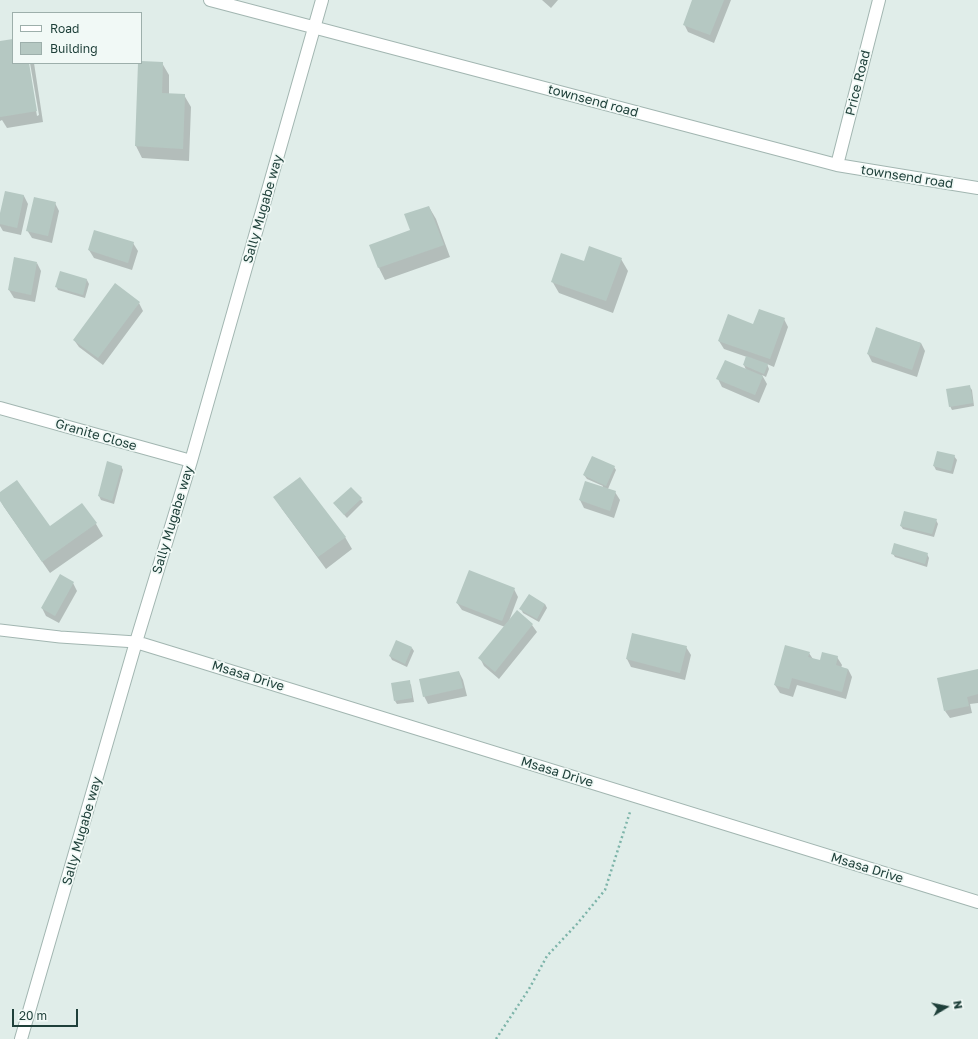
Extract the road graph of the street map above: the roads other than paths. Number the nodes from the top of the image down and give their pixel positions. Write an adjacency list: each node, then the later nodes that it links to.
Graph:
1 (210, 0): 4 (street, townsend road)
2 (322, 0): 4 (street, Sally Mugabe way)
3 (879, 0): 5 (street, Price Road)
4 (314, 27): 5 (street, townsend road); 8 (street, Sally Mugabe way)
5 (837, 165): 6 (street, townsend road)
6 (978, 188)
7 (0, 408): 8 (street, Granite Close)
8 (191, 462): 10 (street, Sally Mugabe way)
9 (0, 630): 10 (lane)
10 (136, 642): 11 (street, Msasa Drive); 12 (street, Sally Mugabe way)
11 (978, 902)
12 (21, 1039)

